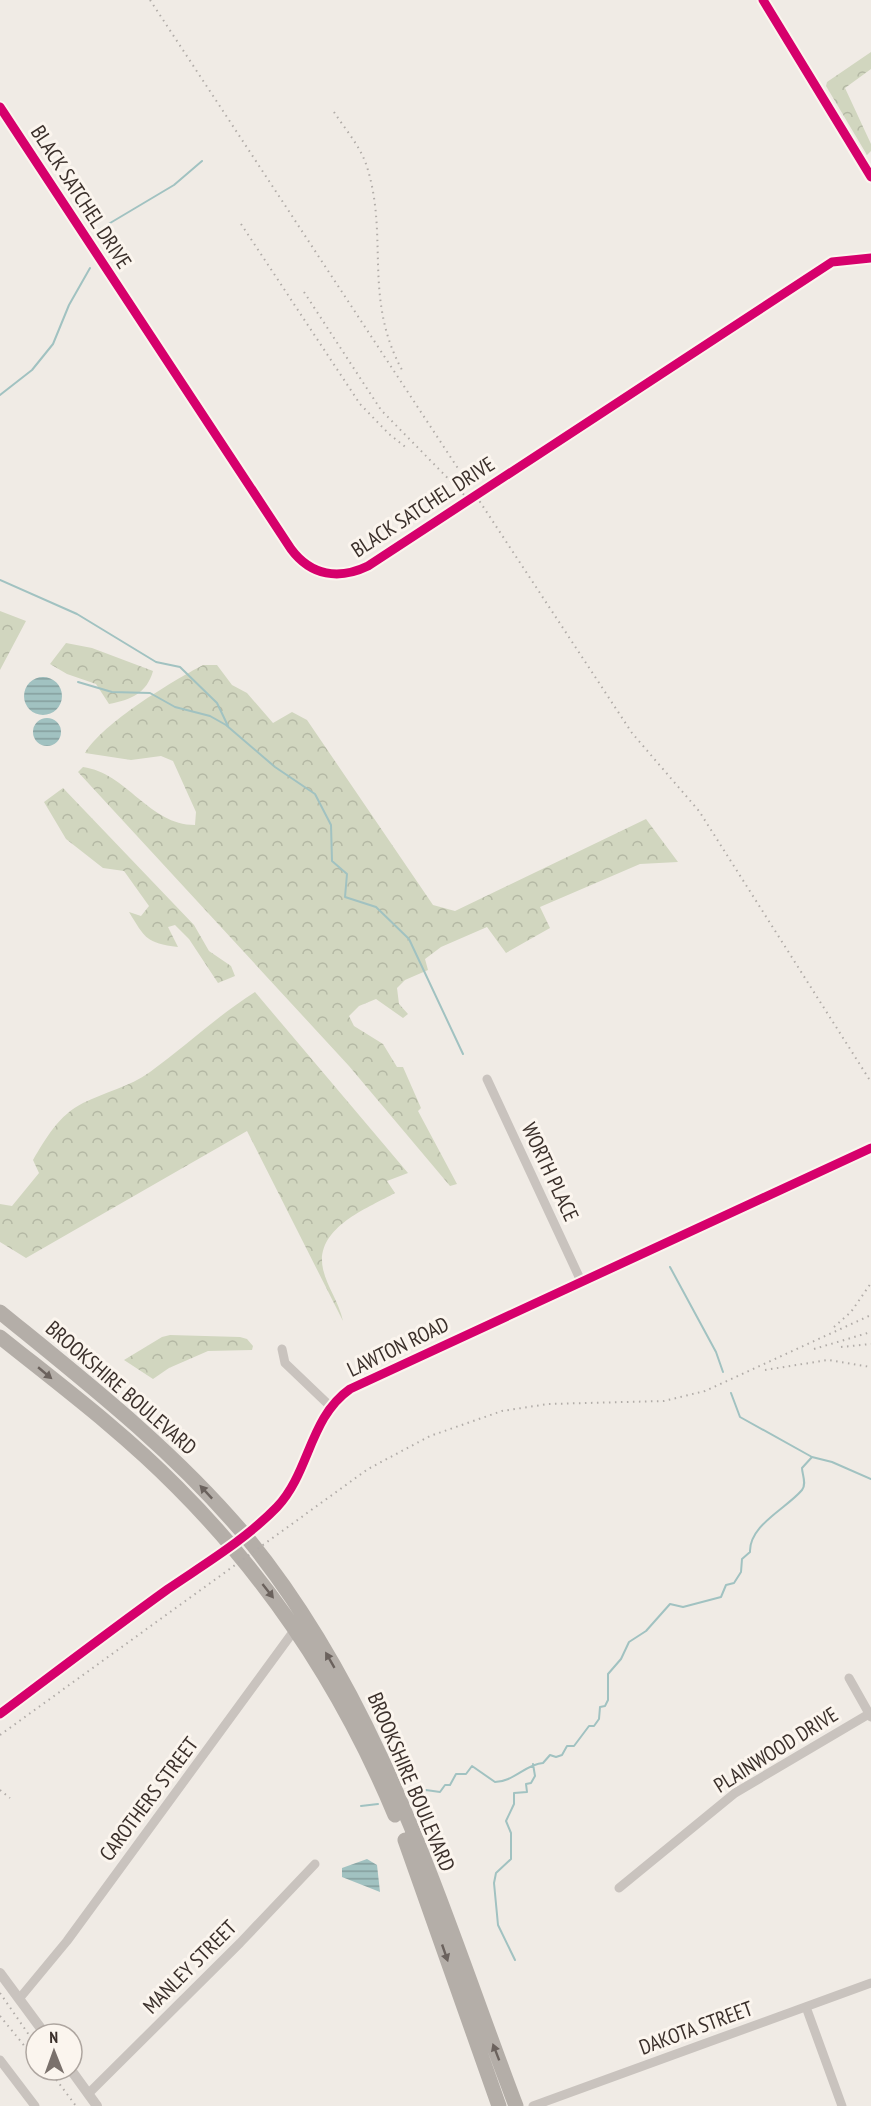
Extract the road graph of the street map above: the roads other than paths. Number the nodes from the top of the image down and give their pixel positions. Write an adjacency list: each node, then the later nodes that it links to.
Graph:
1 (763, 0): 3 (street)
2 (0, 107): 4 (street, BLACK SATCHEL DRIVE)
3 (871, 177)
4 (871, 258)
5 (487, 1079): 7 (street, WORTH PLACE)
6 (871, 1148): 7 (street, LAWTON ROAD)
7 (581, 1281): 11 (street, LAWTON ROAD)
8 (0, 1312): 12 (highway, BROOKSHIRE BOULEVARD, one-way to 8)
9 (0, 1336): 13 (highway, BROOKSHIRE BOULEVARD, one-way to 13)
10 (282, 1348): 11 (street)
11 (330, 1406): 12 (street, LAWTON ROAD)
12 (245, 1536): 13 (street, LAWTON ROAD); 14 (highway, BROOKSHIRE BOULEVARD)
13 (231, 1546): 14 (highway, BROOKSHIRE BOULEVARD, one-way to 14); 16 (street, LAWTON ROAD)
14 (299, 1623): 22 (street, CAROTHERS STREET); 30 (highway, BROOKSHIRE BOULEVARD, one-way to 30); 31 (highway, BROOKSHIRE BOULEVARD, one-way to 14)
15 (849, 1678): 17 (street)
16 (0, 1714)
17 (870, 1716): 19 (street, PLAINWOOD DRIVE)
18 (315, 1864): 27 (street, MANLEY STREET)
19 (619, 1887)
20 (0, 1973): 22 (street)
21 (871, 1983): 23 (street, DAKOTA STREET)
22 (19, 1998): 24 (street)
23 (806, 2007): 32 (street, DAKOTA STREET); 33 (street)
24 (36, 2022)
25 (0, 2060): 28 (street)
26 (80, 2082): 27 (street)
27 (89, 2093): 29 (street)
28 (35, 2106)
29 (97, 2106)
30 (499, 2106)
31 (516, 2106)
32 (533, 2106)
33 (842, 2106)

